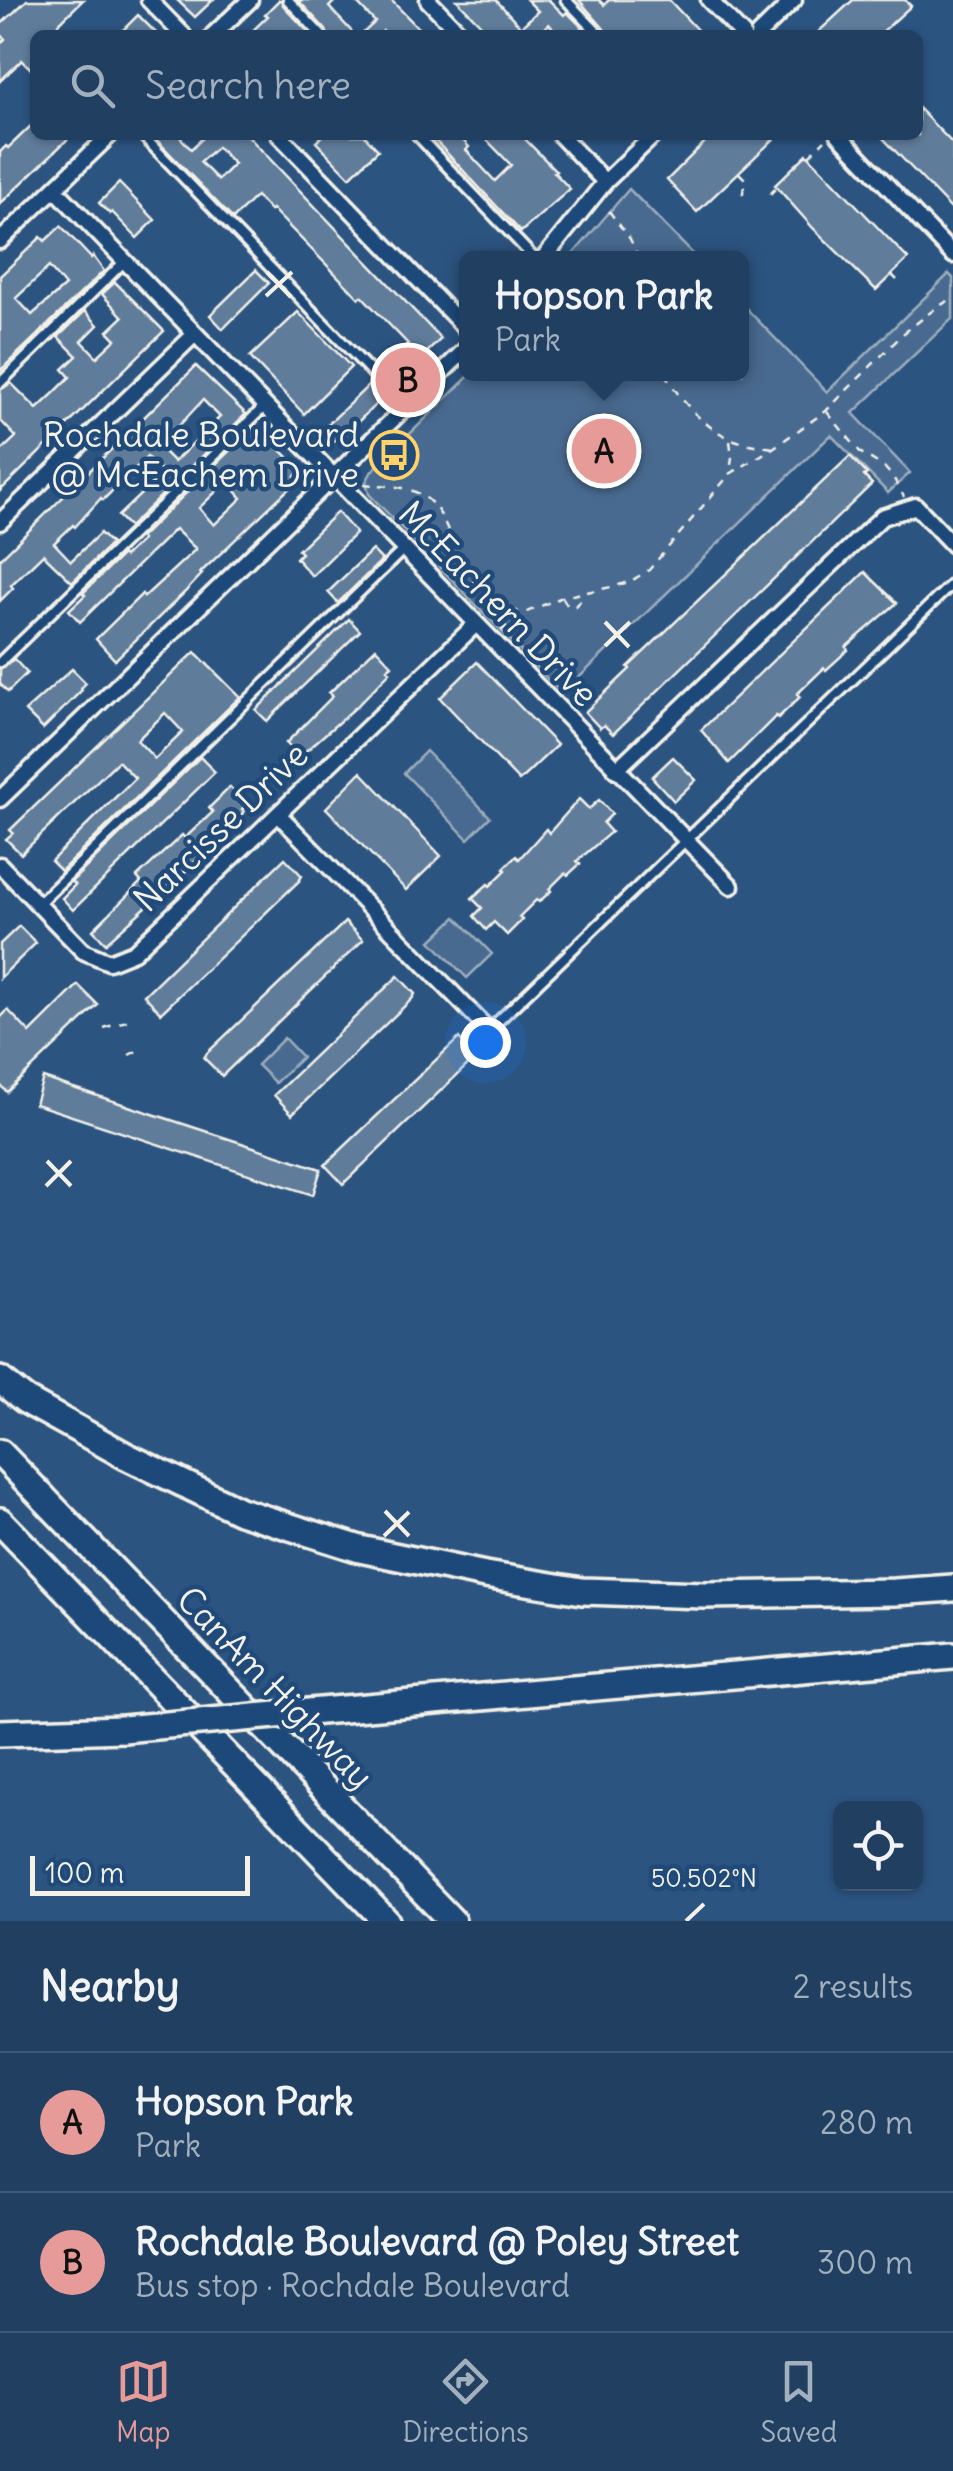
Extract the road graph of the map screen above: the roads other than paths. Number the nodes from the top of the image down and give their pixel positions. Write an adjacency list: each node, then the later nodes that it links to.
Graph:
1 (149, 0): 8 (street)
2 (250, 0): 9 (street)
3 (288, 0): 10 (lane)
4 (428, 0): 11 (street)
5 (566, 0): 12 (lane)
6 (709, 0): 13 (street)
7 (794, 0): 14 (street)
8 (178, 30)
9 (219, 30)
10 (316, 30)
11 (457, 30)
12 (595, 30)
13 (738, 30)
14 (763, 30)
15 (105, 140): 23 (street)
16 (147, 140): 34 (lane)
17 (284, 140): 29 (street)
18 (422, 140): 25 (lane)
19 (565, 140): 22 (street)
20 (649, 140): 22 (street)
21 (834, 140): 27 (street)
22 (606, 182): 26 (street)
23 (55, 189): 24 (street); 28 (street, McEachern Drive)
24 (0, 242)
25 (527, 251)
26 (550, 251)
27 (953, 254)
28 (126, 262): 30 (street, McEachern Drive); 32 (lane)
29 (459, 322)
30 (195, 334): 33 (street, McEachern Drive); 36 (street)
31 (459, 356): 34 (street)
32 (0, 383)
33 (266, 406): 35 (street, McEachern Drive); 41 (lane)
34 (407, 409): 35 (street)
35 (335, 478): 38 (street, McEachern Drive); 43 (street)
36 (0, 522)
37 (953, 545): 42 (street)
38 (404, 549): 40 (street, McEachern Drive); 48 (lane)
39 (953, 583): 45 (lane)
40 (476, 624): 42 (street, McEachern Drive); 44 (street, Narcisse Drive)
41 (0, 662)
42 (616, 770): 45 (street, McEachern Drive)
43 (0, 799)
44 (278, 814): 48 (street, Narcisse Drive); 49 (street)
45 (686, 841): 47 (street, McEachern Drive); 49 (lane)
46 (0, 865): 48 (street, Narcisse Drive)
47 (731, 886)
48 (38, 904)
49 (488, 1030): 50 (street)
50 (502, 1044)
51 (0, 1380): 54 (highway)
52 (0, 1453): 58 (highway, CanAm Highway)
53 (7, 1528): 57 (highway)
54 (953, 1588)
55 (953, 1656): 56 (highway, bridge)
56 (0, 1733)
57 (386, 1921)
58 (452, 1921)

